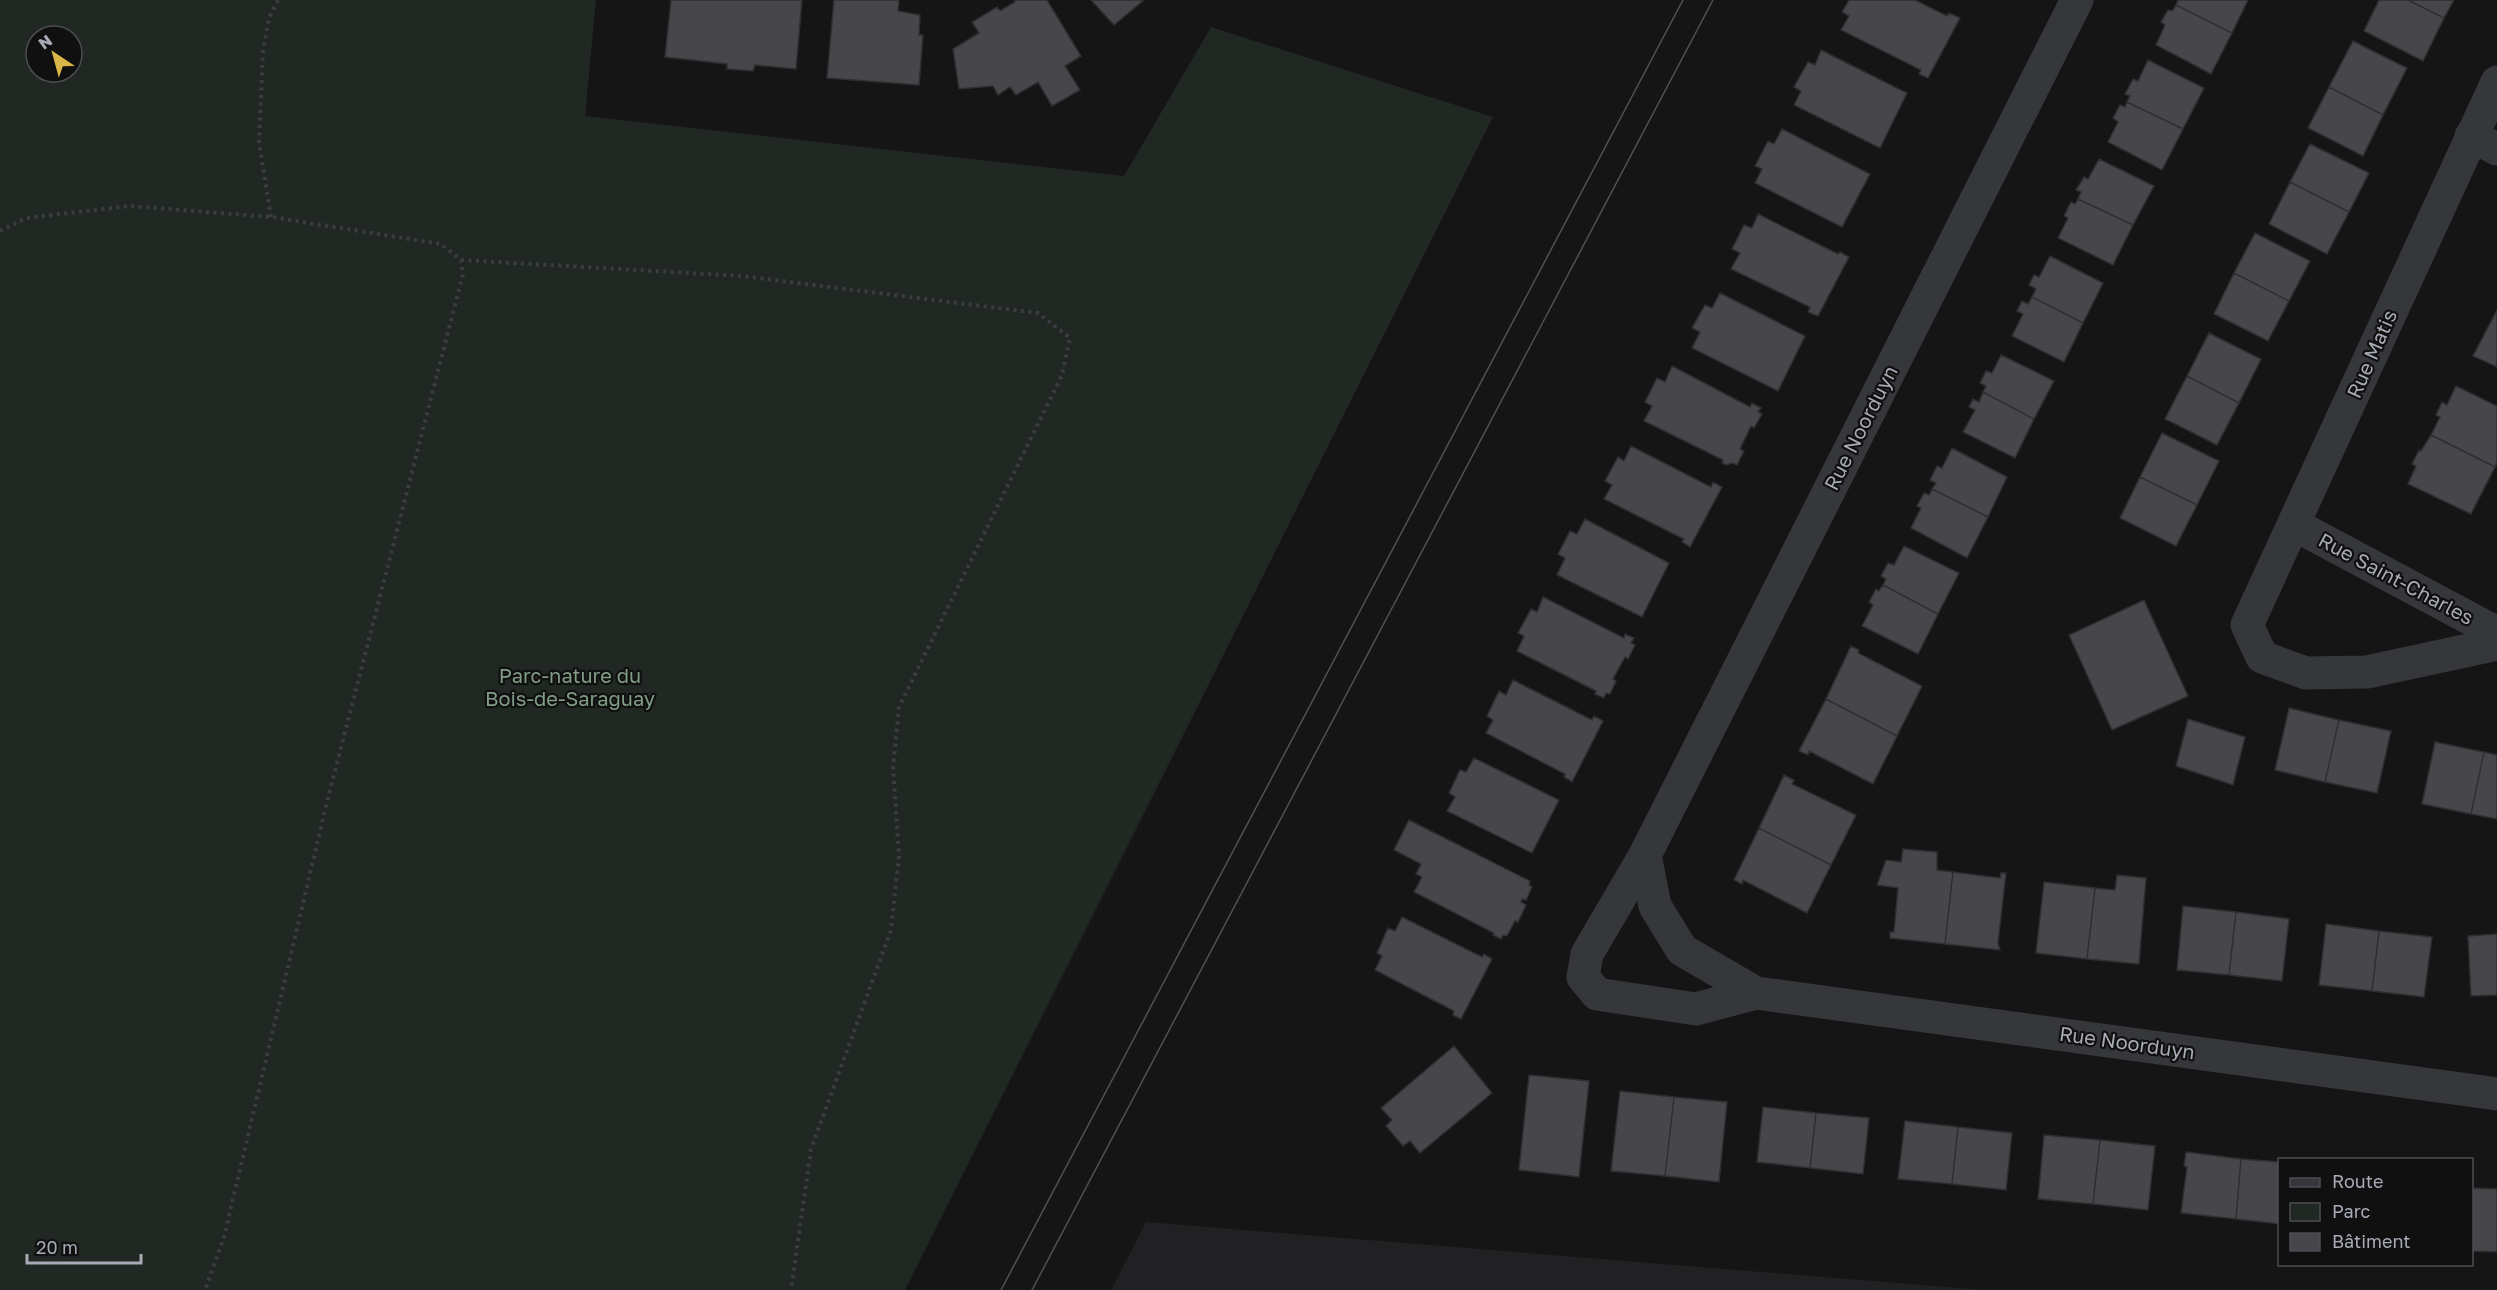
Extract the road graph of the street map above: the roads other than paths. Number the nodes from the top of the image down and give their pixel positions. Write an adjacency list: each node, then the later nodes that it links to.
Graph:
1 (2077, 0): 8 (street, Rue Noorduyn)
2 (2497, 82): 3 (street, Rue Matis)
3 (2484, 142): 4 (street, Rue Matis)
4 (2295, 525): 5 (street, Rue Matis); 6 (street, Rue Saint-Charles)
5 (2247, 625): 7 (street, Rue Saint-Charles)
6 (2497, 633)
7 (2497, 644)
8 (1645, 855): 9 (street, Rue Noorduyn); 9 (street, Rue Noorduyn)
9 (1756, 993): 10 (street, Rue Noorduyn)
10 (2497, 1094)

